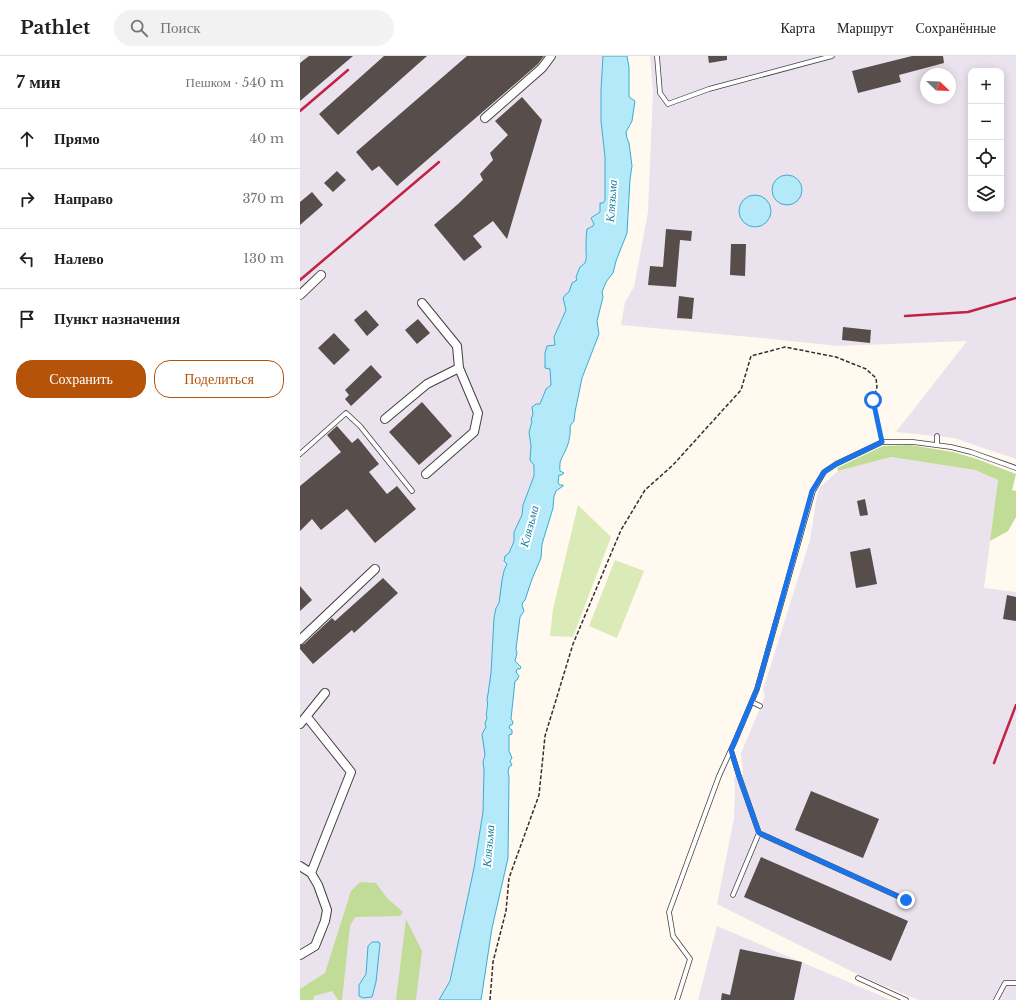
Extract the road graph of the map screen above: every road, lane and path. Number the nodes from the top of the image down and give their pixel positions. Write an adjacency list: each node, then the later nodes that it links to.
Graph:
1 (551, 56): 4 (street)
2 (657, 56): 3 (lane)
3 (832, 56)
4 (486, 118)
5 (321, 275): 6 (street)
6 (300, 295)
7 (422, 303): 8 (street)
8 (459, 368): 9 (street); 15 (street)
9 (385, 419)
10 (937, 436): 12 (lane)
11 (882, 442): 12 (lane); 20 (lane); 33 (path)
12 (937, 445): 14 (lane)
13 (300, 454): 16 (lane)
14 (1016, 468)
15 (426, 474)
16 (412, 491)
17 (375, 569): 18 (street)
18 (300, 640)
19 (325, 693): 22 (street)
20 (752, 702): 21 (lane); 24 (lane)
21 (760, 706)
22 (306, 717): 23 (street); 27 (street)
23 (300, 724)
24 (731, 750): 25 (lane); 34 (lane)
25 (759, 833): 28 (lane); 29 (lane)
26 (300, 866): 27 (street)
27 (311, 873): 30 (street)
28 (732, 895)
29 (906, 900)
30 (300, 955)
31 (858, 978): 35 (lane)
32 (1016, 983): 36 (lane)
33 (490, 1000)
34 (678, 1000)
35 (906, 1000)
36 (996, 1000)

